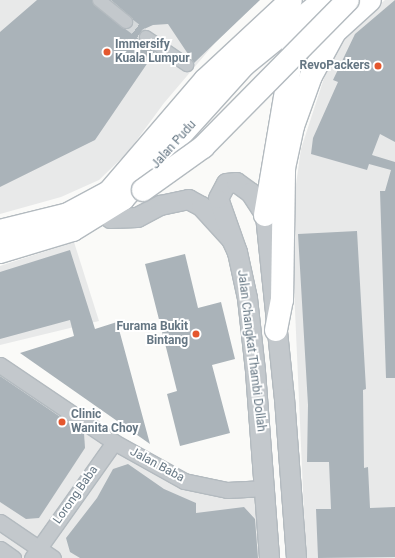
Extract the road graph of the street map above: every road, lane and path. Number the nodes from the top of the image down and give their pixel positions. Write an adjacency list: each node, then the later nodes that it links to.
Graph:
1 (99, 0): 7 (street)
2 (277, 0): 10 (main road)
3 (291, 0): 10 (main road, Jalan Pudu)
4 (324, 0): 11 (main road); 13 (main road, Jalan Pudu)
5 (348, 0): 12 (main road, bridge)
6 (370, 0): 17 (main road)
7 (126, 22)
8 (146, 37): 9 (street)
9 (187, 66)
10 (204, 80): 14 (main road, Jalan Pudu)
11 (265, 215): 16 (street); 17 (street)
12 (110, 218): 13 (main road); 16 (street, Jalan Changkat Thambi Dollah)
13 (73, 230): 15 (main road, Jalan Pudu)
14 (0, 231)
15 (0, 252)
16 (237, 252): 20 (street, Jalan Changkat Thambi Dollah)
17 (276, 330): 27 (street)
18 (0, 365): 19 (street, Jalan Baba)
19 (114, 442): 20 (street, Jalan Baba); 23 (street, Lorong Baba)
20 (266, 488): 26 (street, Jalan Changkat Thambi Dollah)
21 (0, 522): 23 (street)
22 (0, 550): 24 (street)
23 (36, 553): 25 (street)
24 (13, 558)
25 (53, 558)
26 (269, 558)
27 (296, 558)

